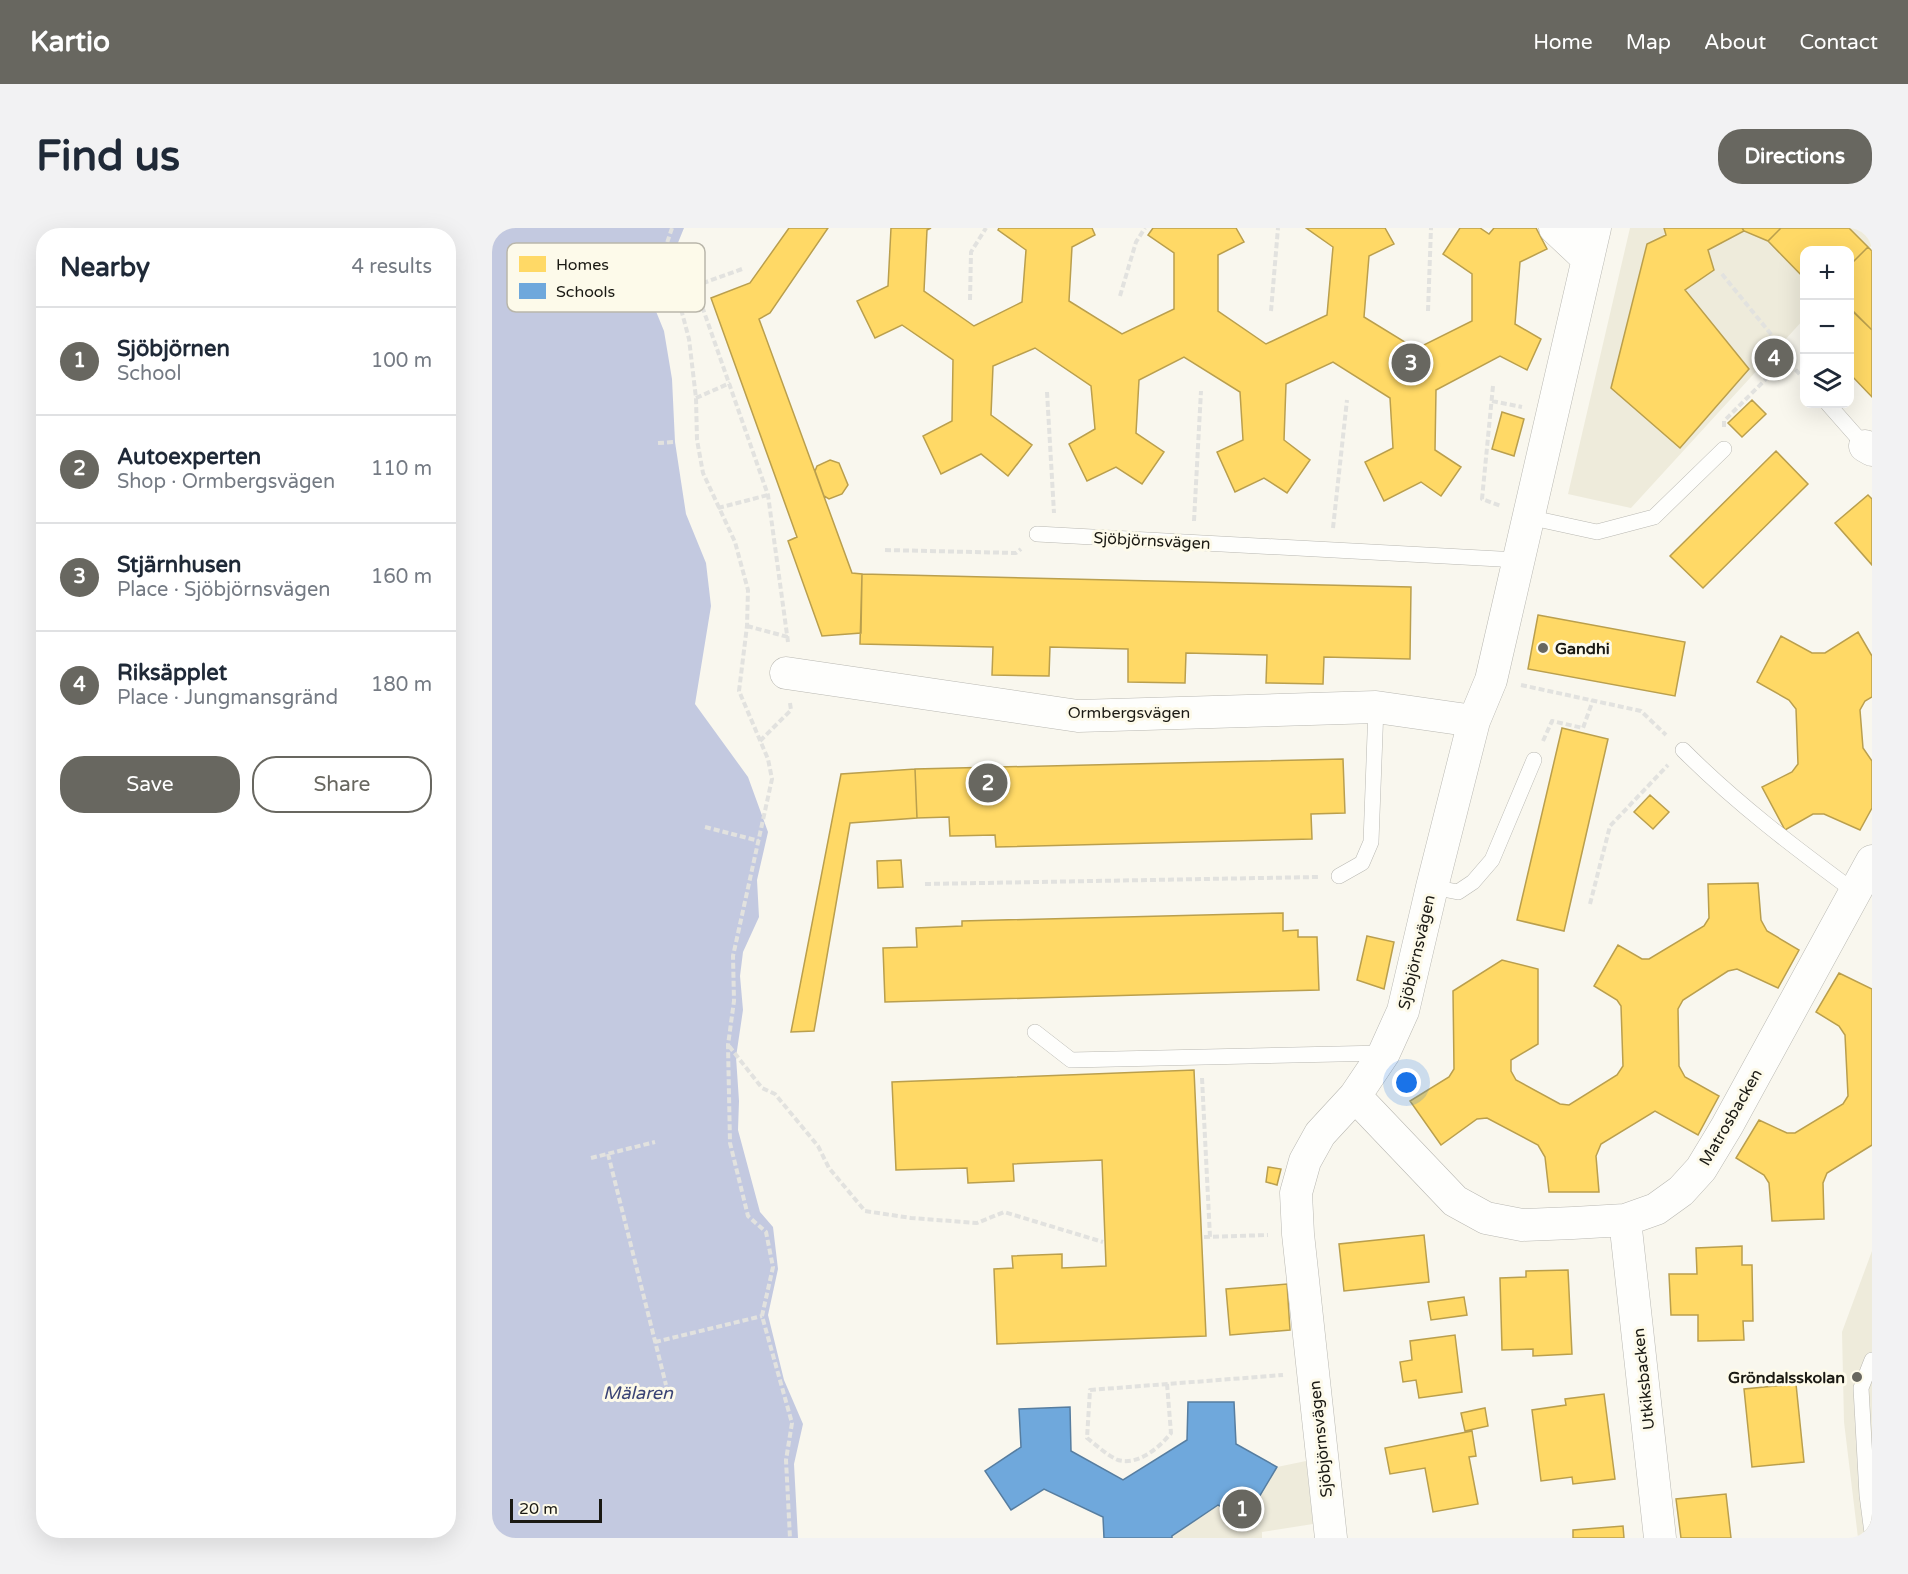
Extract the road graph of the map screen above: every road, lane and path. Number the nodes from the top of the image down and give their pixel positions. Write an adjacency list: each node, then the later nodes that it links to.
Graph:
1 (672, 228): 10 (path)
2 (986, 228): 16 (path)
3 (1145, 228): 15 (path)
4 (1278, 228): 17 (path)
5 (1431, 228): 18 (path)
6 (1555, 228): 11 (street)
7 (1595, 228): 11 (street, Sjöbjörnsvägen)
8 (1862, 228): 9 (path)
9 (1872, 238)
10 (667, 243)
11 (1588, 259): 38 (street, Sjöbjörnsvägen)
12 (742, 269): 14 (path)
13 (1722, 274): 21 (path)
14 (705, 282)
15 (1120, 296)
16 (970, 300)
17 (1271, 311)
18 (1428, 311)
19 (682, 312): 27 (path)
20 (704, 312): 23 (path)
21 (1786, 359): 22 (path); 35 (path)
22 (1800, 375)
23 (730, 384): 27 (path); 36 (path)
24 (1493, 386): 29 (path)
25 (1201, 391): 41 (path)
26 (1047, 392): 40 (path)
27 (696, 398): 37 (path)
28 (1347, 400): 42 (path)
29 (1492, 400): 31 (path); 38 (path)
30 (1831, 408): 34 (lane)
31 (1527, 409)
32 (675, 442): 33 (path)
33 (658, 443)
34 (1868, 448)
35 (1725, 449): 38 (lane)
36 (768, 495): 37 (path); 46 (path)
37 (718, 507): 45 (path)
38 (1528, 517): 44 (street, Sjöbjörnsvägen)
39 (1037, 534): 40 (lane, Sjöbjörnsvägen); 43 (path)
40 (1055, 535): 41 (lane, Sjöbjörnsvägen)
41 (1193, 542): 42 (lane, Sjöbjörnsvägen)
42 (1331, 549): 44 (lane, Sjöbjörnsvägen)
43 (885, 550)
44 (1518, 560): 51 (street, Sjöbjörnsvägen)
45 (747, 626): 46 (path); 52 (path)
46 (788, 637): 47 (path)
47 (786, 673): 50 (street, Ormbergsvägen); 52 (path)
48 (1513, 684): 49 (path)
49 (1593, 700): 53 (path); 54 (path)
50 (1376, 707): 51 (street, Ormbergsvägen); 58 (lane)
51 (1474, 721): 60 (street, Sjöbjörnsvägen)
52 (760, 741): 56 (path)
53 (1683, 750): 61 (lane); 62 (path)
54 (1534, 760): 60 (lane)
55 (705, 827): 56 (path)
56 (759, 840): 64 (path)
57 (1872, 861): 61 (street, Matrosbacken)
58 (1339, 876): 59 (path)
59 (925, 884)
60 (1432, 887): 65 (street, Sjöbjörnsvägen)
61 (1864, 897): 71 (street, Matrosbacken)
62 (1590, 904)
63 (1035, 1032): 66 (lane)
64 (728, 1045): 75 (path); 76 (path)
65 (1384, 1053): 66 (lane); 67 (street, Sjöbjörnsvägen)
66 (1201, 1057): 74 (path)
67 (1355, 1096): 71 (street, Matrosbacken); 72 (street, Sjöbjörnsvägen)
68 (655, 1142): 69 (path)
69 (608, 1154): 70 (path); 77 (path)
70 (591, 1158)
71 (1625, 1220): 86 (street, Utkiksbacken)
72 (1298, 1234): 74 (path); 79 (street, Sjöbjörnsvägen)
73 (1204, 1237): 74 (path)
74 (1210, 1237)
75 (1103, 1242)
76 (762, 1316): 77 (path); 84 (path)
77 (655, 1342): 80 (path)
78 (1872, 1360): 82 (lane)
79 (1313, 1373): 81 (path); 85 (street, Sjöbjörnsvägen)
80 (666, 1384)
81 (1167, 1384): 81 (path)
82 (1866, 1389): 83 (lane)
83 (1872, 1533)
84 (790, 1538)
85 (1331, 1538)
86 (1660, 1538)

